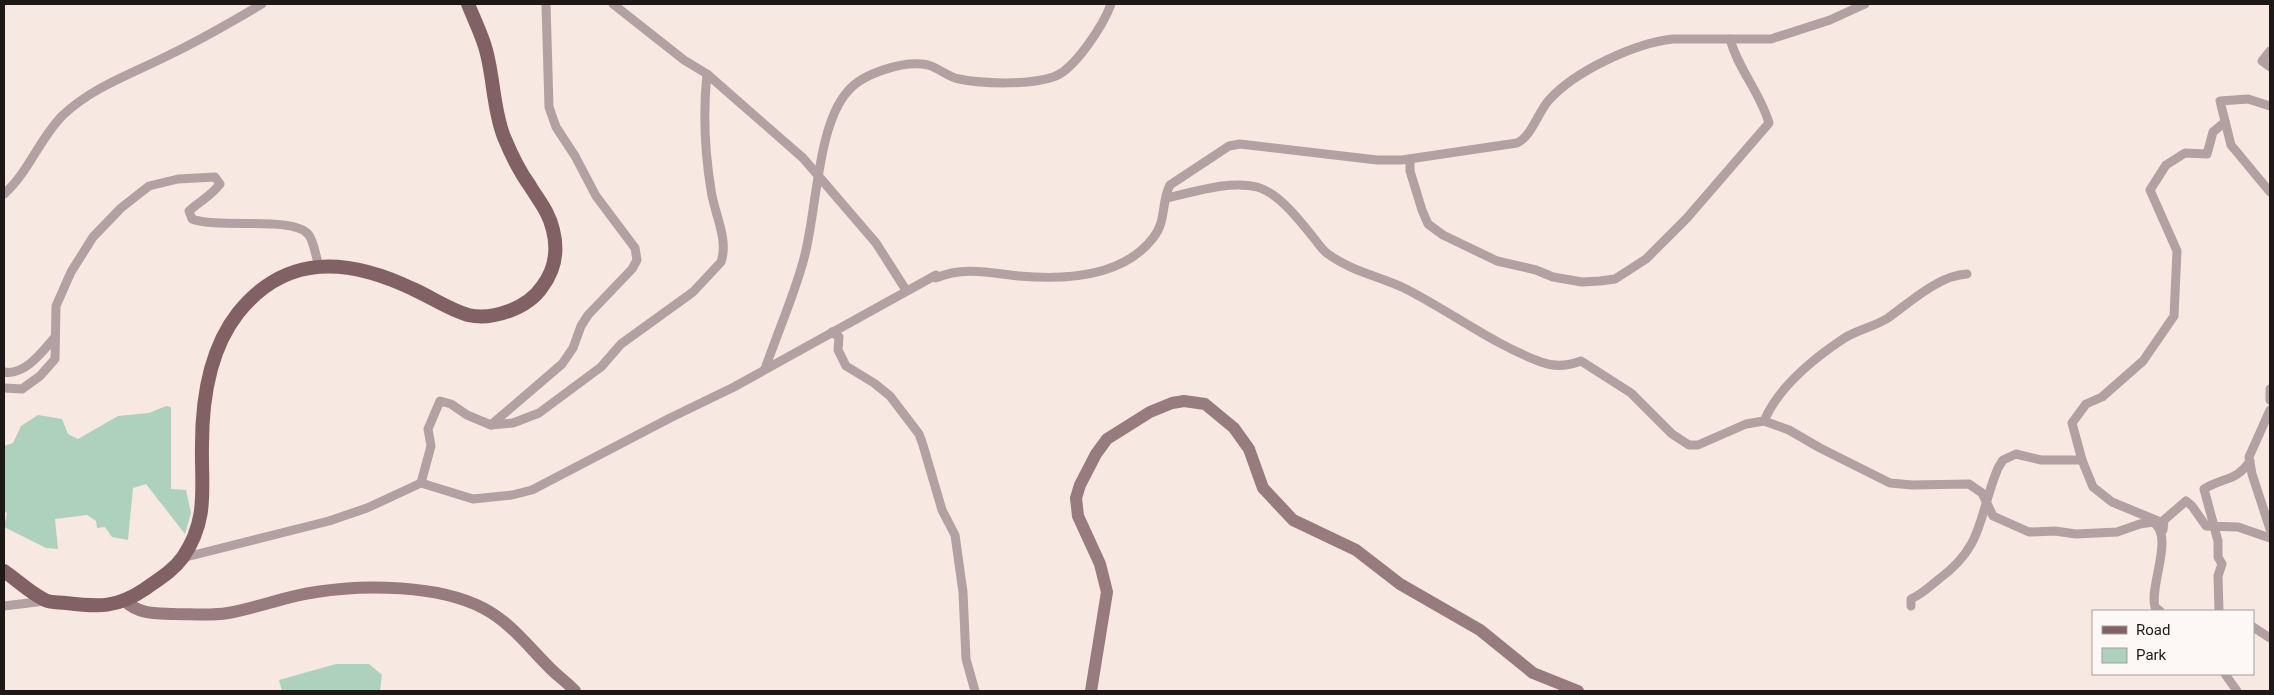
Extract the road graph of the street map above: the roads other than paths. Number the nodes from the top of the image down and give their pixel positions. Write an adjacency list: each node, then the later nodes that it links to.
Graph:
1 (262, 4): 16 (street)
2 (468, 4): 18 (main road)
3 (546, 4): 30 (street)
4 (614, 4): 10 (street)
5 (1111, 4): 14 (street)
6 (1865, 4): 7 (street)
7 (1730, 39): 13 (street); 13 (street)
8 (2270, 51): 9 (street)
9 (2270, 67)
10 (707, 74): 14 (street); 30 (street)
11 (2270, 106): 12 (street)
12 (2225, 122): 15 (street); 31 (street)
13 (1410, 159): 17 (street)
14 (819, 174): 20 (street); 23 (street)
15 (2270, 192)
16 (4, 194)
17 (1167, 198): 20 (street); 29 (street)
18 (319, 266): 22 (street); 40 (main road)
19 (1966, 274): 29 (street)
20 (906, 290): 21 (street)
21 (832, 332): 23 (street); 52 (street)
22 (55, 337): 24 (street); 25 (street)
23 (765, 370): 33 (street)
24 (4, 372)
25 (4, 388)
26 (2270, 389): 27 (street)
27 (2270, 400)
28 (2270, 410): 32 (street)
29 (1764, 421): 34 (street)
30 (490, 425): 33 (street)
31 (2082, 460): 34 (street); 35 (street)
32 (2250, 461): 36 (street); 37 (street)
33 (421, 483): 40 (street)
34 (1987, 501): 39 (street); 45 (street)
35 (2163, 525): 36 (street); 39 (street)
36 (2214, 525): 38 (street); 47 (street)
37 (2270, 529)
38 (2270, 538)
39 (2161, 540): 46 (street)
40 (182, 558): 43 (main road)
41 (4, 571): 42 (main road)
42 (46, 601): 43 (main road); 44 (street)
43 (125, 602): 51 (main road)
44 (4, 606)
45 (1911, 606)
46 (2159, 610)
47 (2219, 610)
48 (2254, 628): 49 (street)
49 (2270, 638)
50 (2225, 675): 55 (street)
51 (576, 691)
52 (975, 691)
53 (1091, 691): 54 (main road)
54 (1578, 691)
55 (2236, 691)

